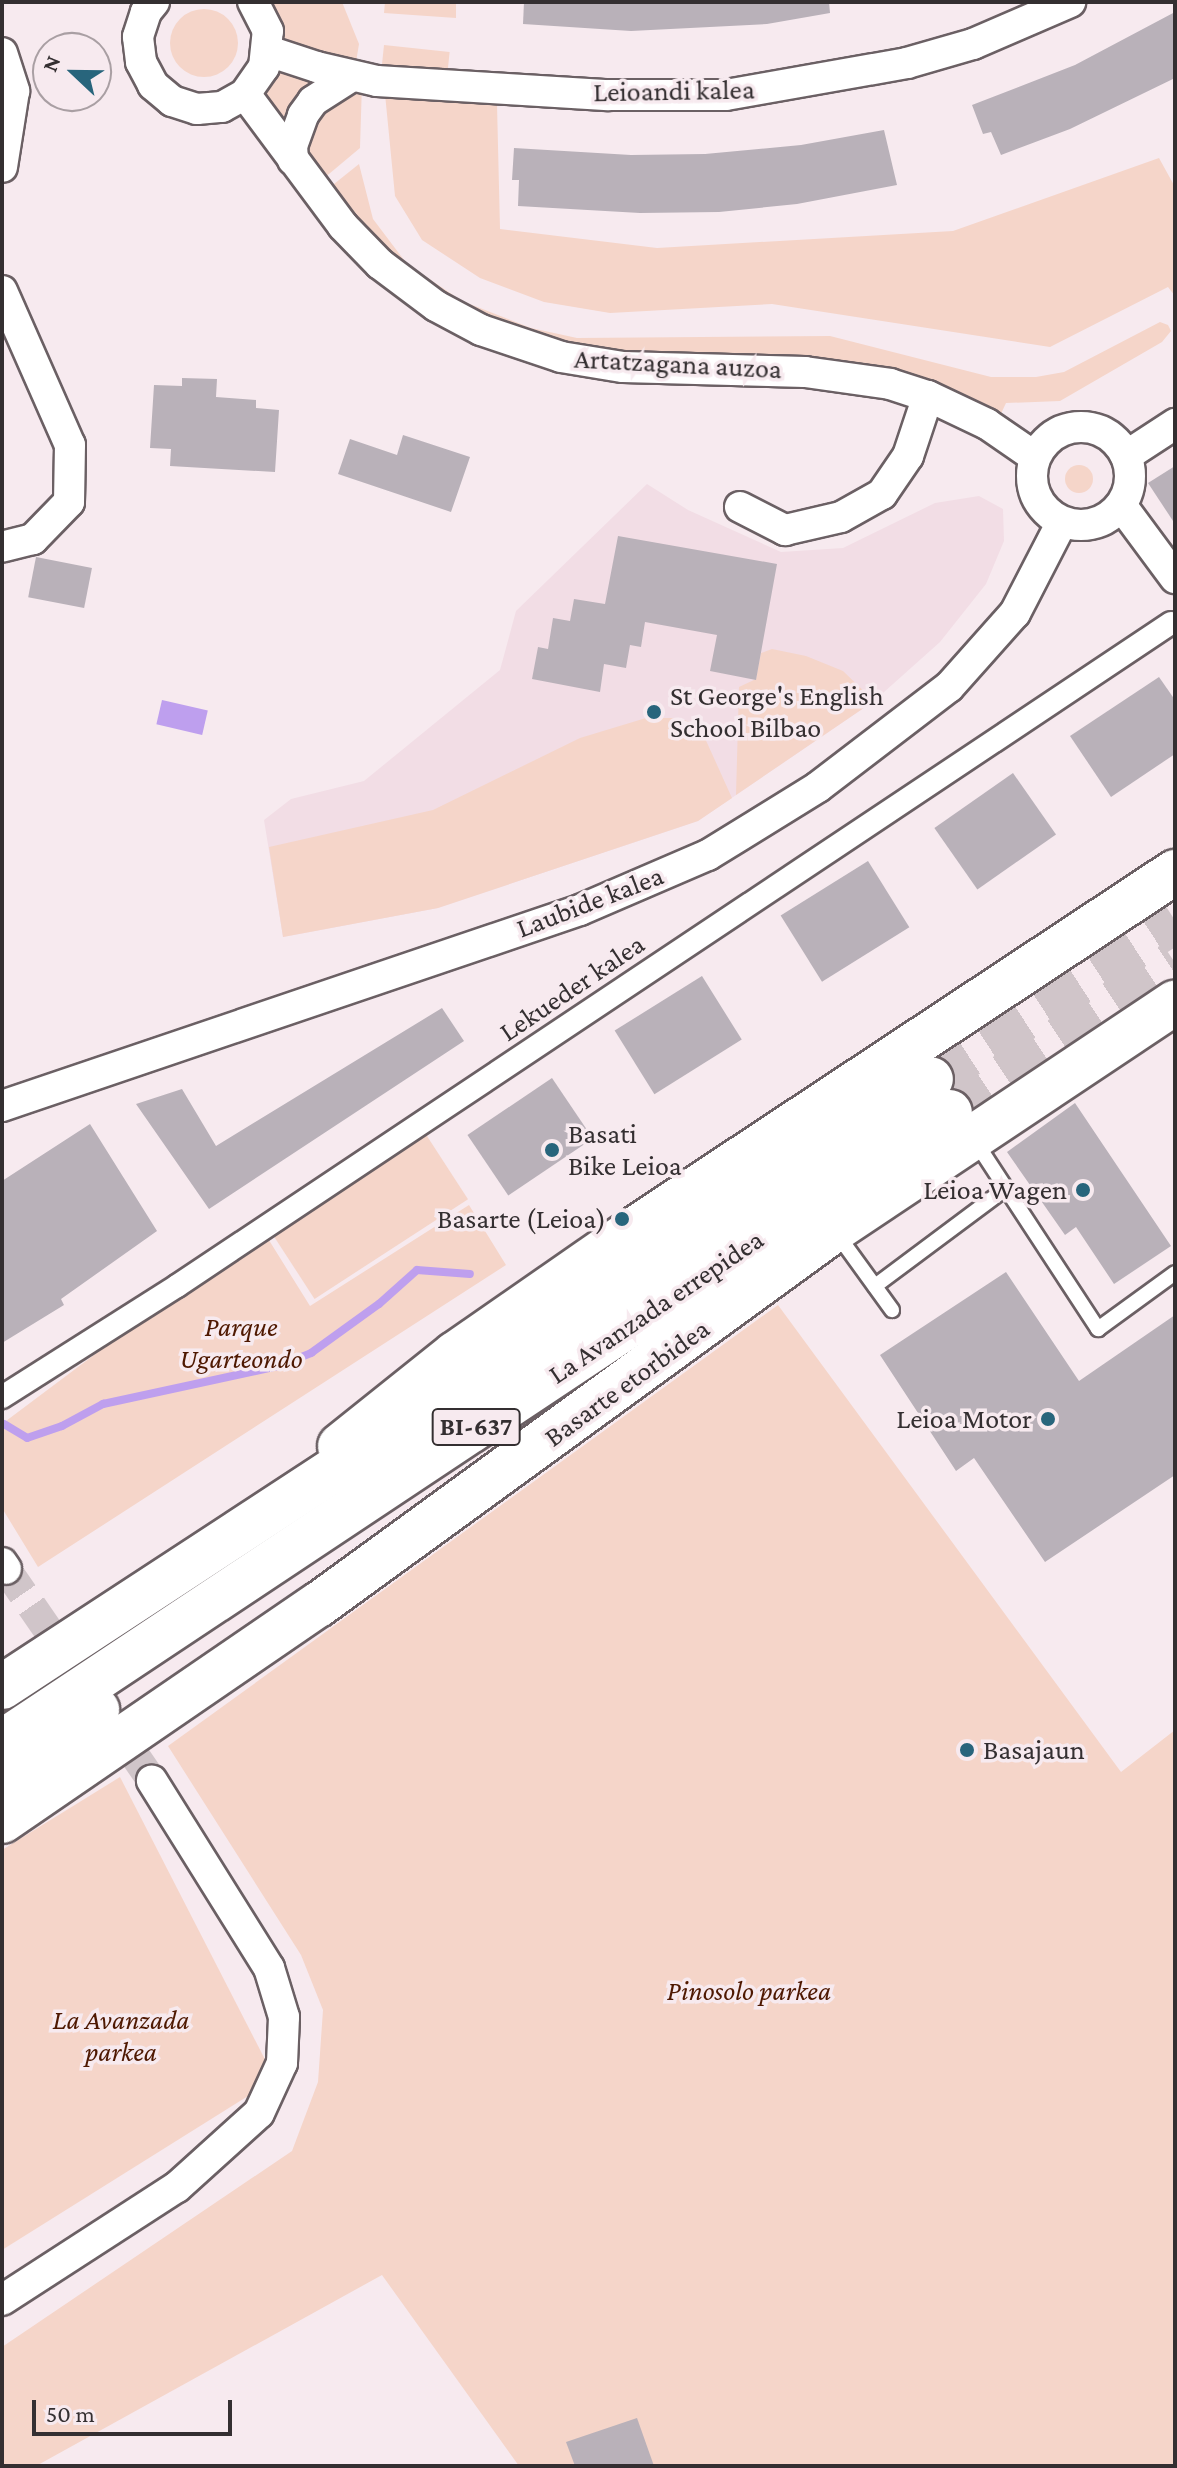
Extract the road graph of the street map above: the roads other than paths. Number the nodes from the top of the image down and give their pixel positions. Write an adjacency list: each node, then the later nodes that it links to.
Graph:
1 (154, 2): 7 (street)
2 (253, 2): 4 (street)
3 (1070, 2): 6 (street, Leioandi kalea)
4 (268, 51): 6 (street, Leioandi kalea); 7 (street)
5 (2, 53): 9 (street)
6 (352, 76): 8 (street)
7 (245, 94): 8 (street, Artatzagana auzoa)
8 (293, 160): 11 (street, Artatzagana auzoa)
9 (2, 167)
10 (2, 291): 18 (street)
11 (928, 396): 14 (street, Artatzagana auzoa); 16 (street)
12 (1175, 424): 13 (street)
13 (1126, 456): 14 (street); 15 (street)
14 (1035, 457): 17 (street)
15 (1121, 505): 17 (street); 19 (street)
16 (740, 507)
17 (1062, 522): 23 (street, Laubide kalea)
18 (2, 547)
19 (1175, 578)
20 (1171, 623): 30 (street, Lekueder kalea)
21 (1175, 872): 32 (main road)
22 (1175, 1003): 24 (main road, Basarte etorbidea)
23 (2, 1106)
24 (951, 1110): 25 (lane); 26 (main road, Basarte etorbidea); 31 (main road, La Avanzada errepidea / BI-637); 32 (main road, La Avanzada errepidea / BI-637)
25 (1005, 1189): 27 (lane); 28 (lane)
26 (834, 1230): 28 (lane); 39 (main road, Basarte etorbidea)
27 (1175, 1273)
28 (875, 1286): 29 (lane)
29 (892, 1310)
30 (2, 1397)
31 (326, 1527): 36 (main road, La Avanzada errepidea / BI-637); 38 (main road)
32 (213, 1548): 33 (main road, La Avanzada errepidea / BI-637)
33 (98, 1623): 34 (main road); 35 (main road, La Avanzada errepidea / BI-637)
34 (2, 1672)
35 (2, 1687)
36 (2, 1742)
37 (152, 1781): 40 (street)
38 (2, 1786)
39 (2, 1821)
40 (2, 2300)

